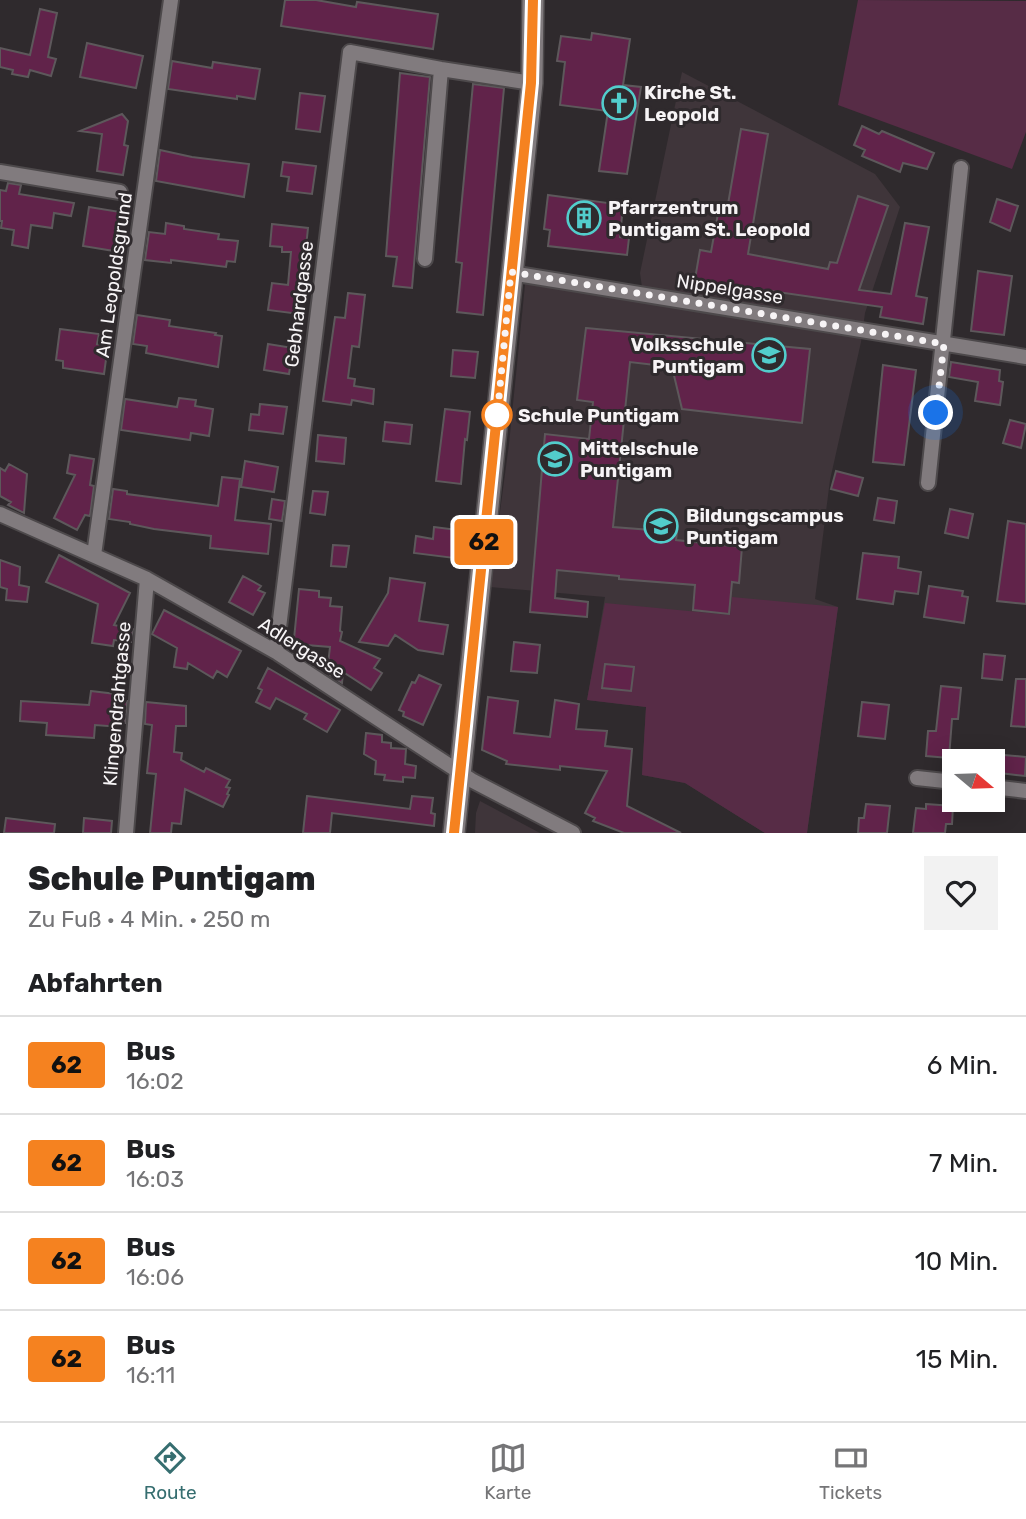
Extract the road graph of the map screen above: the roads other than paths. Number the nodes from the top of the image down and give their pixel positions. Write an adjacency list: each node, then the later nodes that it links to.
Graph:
1 (171, 0): 14 (street, Am Leopoldsgrund)
2 (533, 0): 4 (main road)
3 (441, 69): 4 (street, Gebhardgasse); 8 (street); 16 (street, Gebhardgasse)
4 (531, 83): 9 (main road)
5 (961, 168): 10 (street)
6 (0, 172): 7 (street)
7 (120, 192)
8 (425, 259)
9 (511, 272): 10 (street, Nippelgasse); 17 (main road)
10 (944, 344): 11 (street, Nippelgasse); 12 (street)
11 (1026, 358)
12 (928, 483)
13 (0, 514): 14 (street, Adlergasse)
14 (94, 555): 15 (street, Adlergasse)
15 (147, 579): 16 (street, Adlergasse); 22 (street, Klingendrahtgasse)
16 (276, 652): 17 (street, Adlergasse)
17 (460, 773): 23 (main road); 24 (street, Adlergasse)
18 (917, 778): 19 (street)
19 (942, 781)
20 (1005, 789): 21 (street)
21 (1026, 791)
22 (126, 833)
23 (453, 833)
24 (573, 833)

